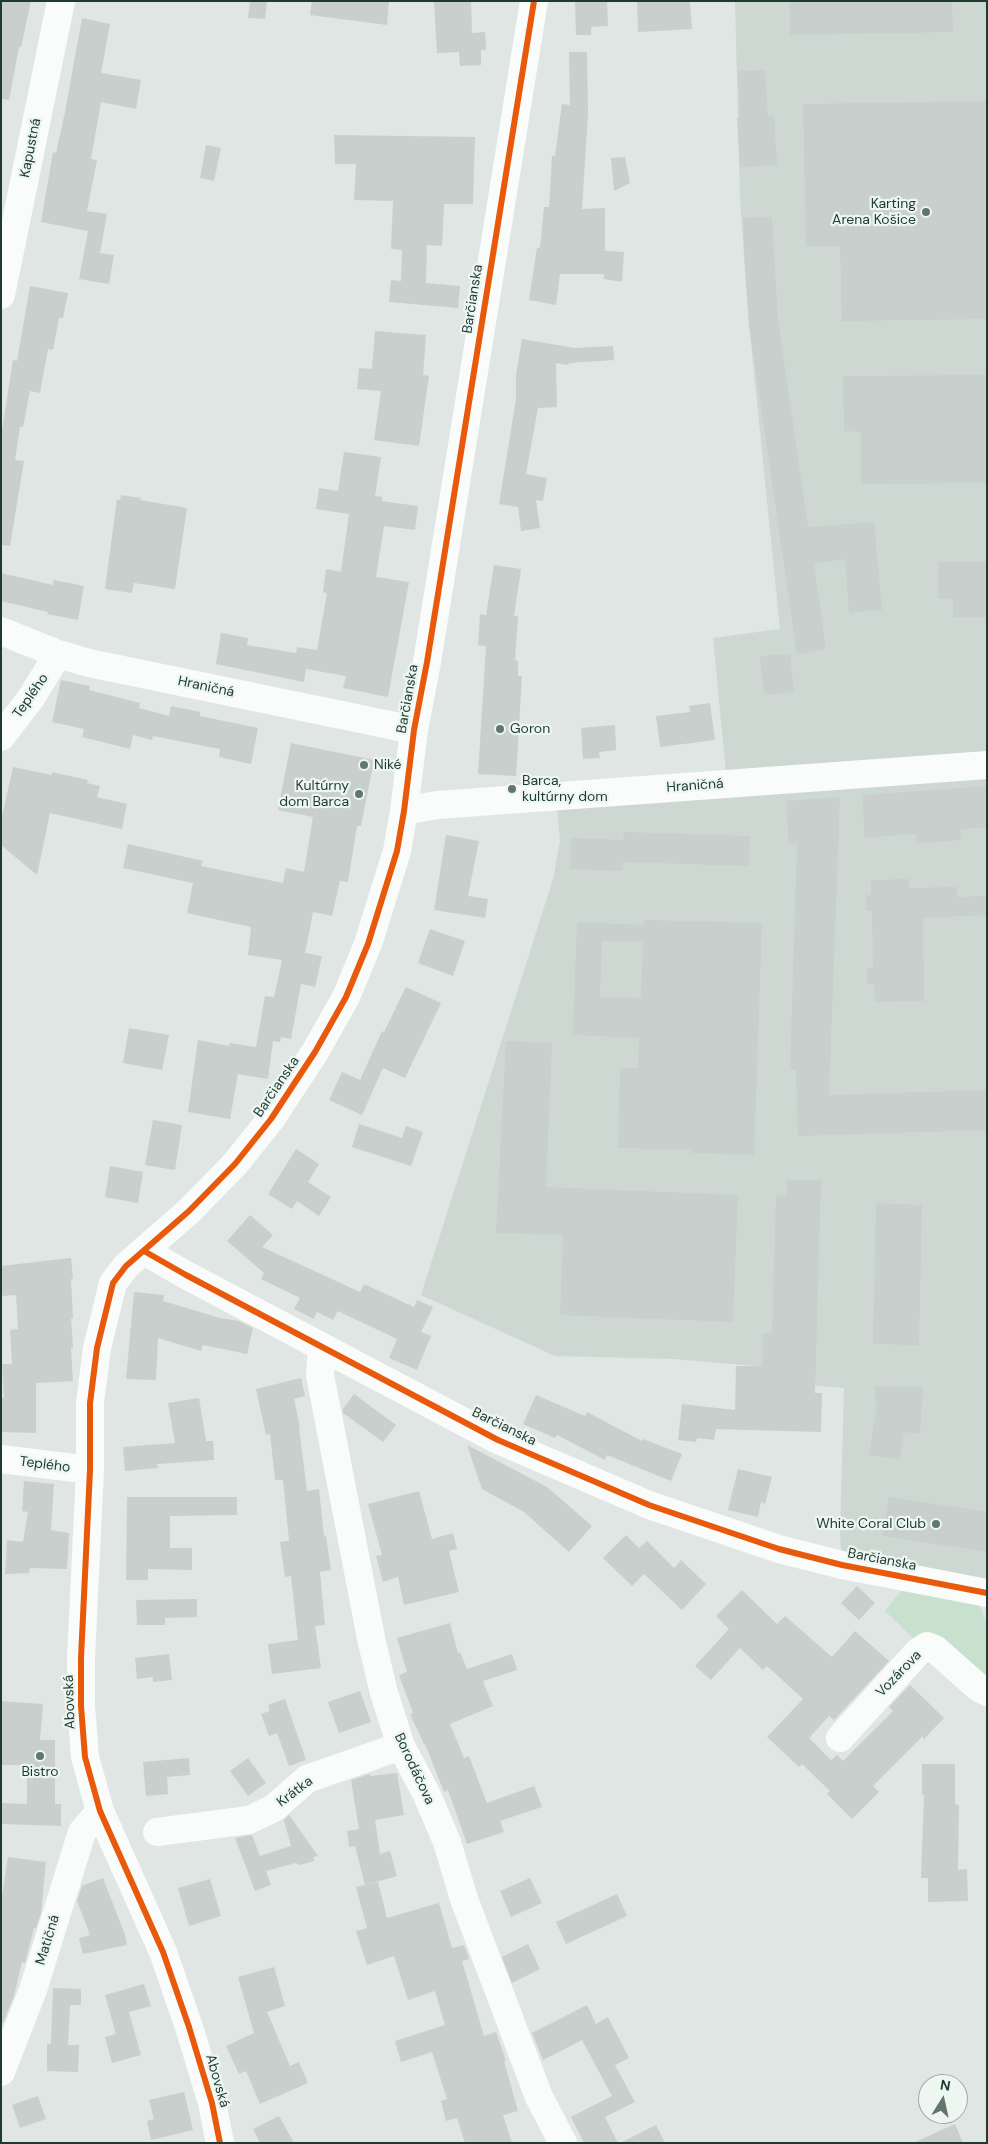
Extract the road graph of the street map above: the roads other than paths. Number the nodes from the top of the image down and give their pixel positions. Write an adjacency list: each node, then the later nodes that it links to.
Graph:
1 (61, 1): 3 (street, Kapustná)
2 (534, 1): 6 (street, Barčianska)
3 (1, 295)
4 (1, 631): 5 (street, Hraničná)
5 (58, 654): 6 (street, Hraničná); 7 (street, Teplého)
6 (414, 730): 9 (street, Barčianska)
7 (1, 737)
8 (987, 765): 9 (street, Hraničná)
9 (404, 811): 10 (street, Barčianska)
10 (144, 1251): 11 (street, Barčianska); 13 (street, Abovská)
11 (322, 1348): 14 (street, Barčianska); 17 (street, Borodáčova)
12 (1, 1459): 13 (street, Teplého)
13 (90, 1470): 18 (street, Abovská)
14 (987, 1594)
15 (987, 1692): 16 (street, Vozárova)
16 (840, 1738)
17 (401, 1746): 19 (street, Krátka); 22 (street, Borodáčova)
18 (100, 1811): 20 (street, Matičná); 21 (street, Abovská)
19 (157, 1832)
20 (1, 2072)
21 (220, 2143)
22 (563, 2143)

